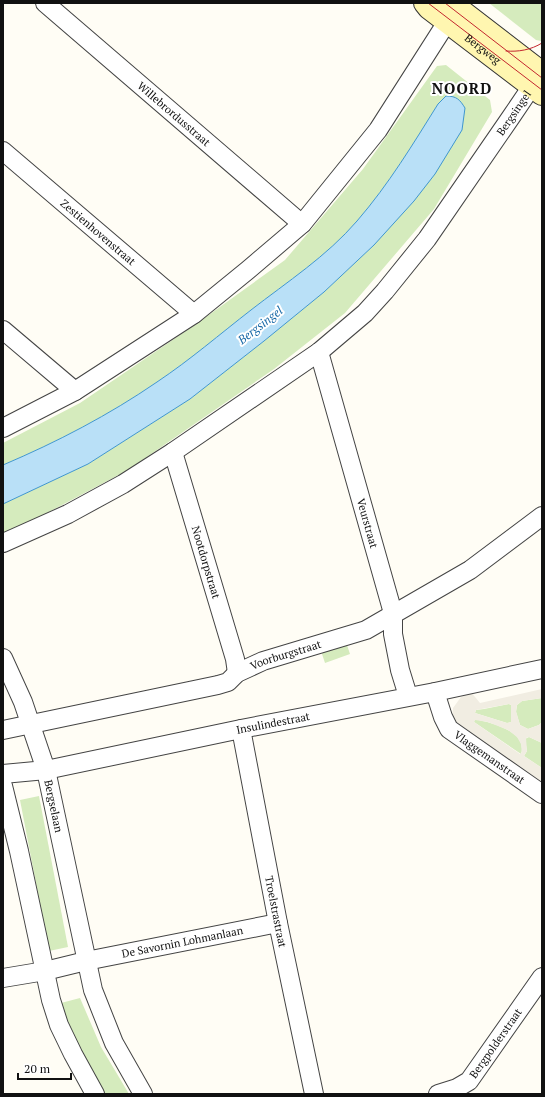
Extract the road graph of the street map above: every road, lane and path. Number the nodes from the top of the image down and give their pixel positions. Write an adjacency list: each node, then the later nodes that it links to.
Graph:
1 (45, 3): 6 (street, Willebrordusstraat)
2 (425, 3): 3 (street, Bergweg)
3 (453, 9): 4 (street, Bergweg); 6 (street)
4 (539, 78): 9 (street, Bergsingel)
5 (3, 150): 7 (street, Zestienhovenstraat)
6 (302, 224): 7 (street)
7 (194, 314): 10 (street)
8 (3, 330): 10 (street)
9 (319, 352): 12 (street, Bergsingel); 15 (street, Veurstraat)
10 (75, 391): 11 (street)
11 (3, 428)
12 (173, 452): 14 (street, Bergsingel); 18 (street, Nootdorpstraat)
13 (542, 516): 15 (street, Voorburgstraat)
14 (3, 542)
15 (393, 614): 18 (street, Voorburgstraat); 20 (street, Veurstraat)
16 (3, 658): 21 (street, Bergselaan)
17 (542, 669): 19 (street, Insulindestraat)
18 (236, 672): 21 (street, Voorburgstraat)
19 (435, 692): 20 (street, Insulindestraat); 27 (street, Vlaggemanstraat)
20 (408, 696): 22 (street, Insulindestraat)
21 (30, 724): 23 (street, Voorburgstraat); 24 (street, Bergselaan)
22 (241, 729): 24 (street, Insulindestraat); 28 (street, Troelstrastraat)
23 (3, 730)
24 (46, 770): 25 (street, Insulindestraat); 29 (street, Bergselaan)
25 (3, 774)
26 (3, 786): 30 (street)
27 (542, 794)
28 (278, 923): 29 (street, De Savornin Lohmanlaan); 35 (street, Troelstrastraat)
29 (86, 961): 30 (street); 34 (street, Bergselaan)
30 (45, 971): 32 (street); 33 (street)
31 (542, 976): 36 (street, Bergpolderstraat)
32 (3, 978)
33 (95, 1094)
34 (143, 1094)
35 (314, 1094)
36 (438, 1094)

